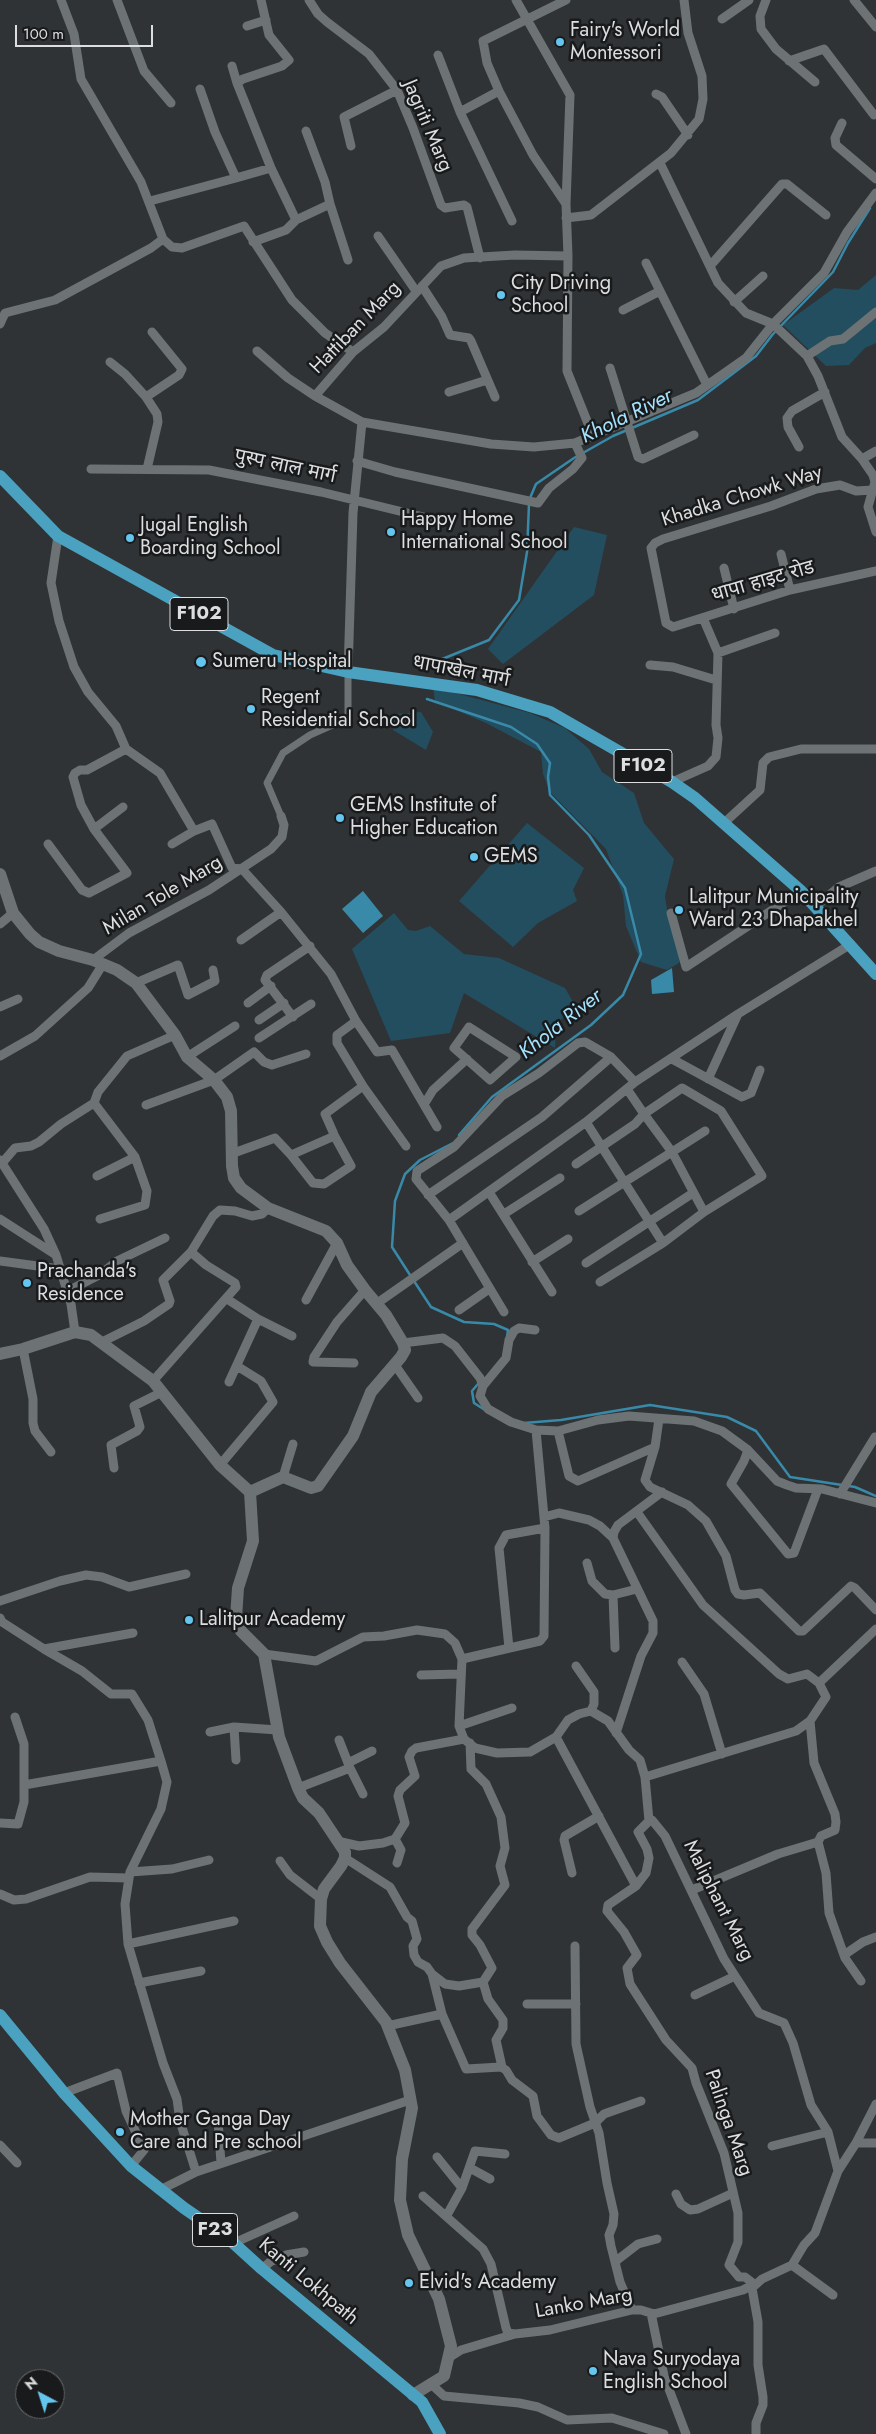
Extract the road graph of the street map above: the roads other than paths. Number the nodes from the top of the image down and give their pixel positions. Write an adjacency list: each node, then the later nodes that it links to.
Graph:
1 (61, 0): 37 (street)
2 (117, 0): 25 (street)
3 (309, 0): 22 (street, Jagriti Marg)
4 (516, 0): 13 (street)
5 (566, 0): 13 (street)
6 (684, 0): 30 (street)
7 (748, 0): 11 (street)
8 (766, 0): 17 (street)
9 (854, 0): 15 (street)
10 (264, 1): 12 (street)
11 (722, 19)
12 (266, 20): 14 (street); 20 (street)
13 (529, 20): 23 (street); 39 (street)
14 (247, 26)
15 (876, 27)
16 (438, 55): 26 (street)
17 (789, 61): 19 (street); 27 (street)
18 (232, 66): 20 (street)
19 (815, 82)
20 (237, 84): 33 (street)
21 (200, 89): 34 (street)
22 (396, 90): 31 (street); 48 (street, Jagriti Marg)
23 (499, 90): 26 (street); 39 (street)
24 (656, 94): 30 (street)
25 (172, 103)
26 (460, 112): 43 (street)
27 (874, 115)
28 (842, 123): 35 (street)
29 (306, 131): 38 (street)
30 (688, 135): 32 (street)
31 (351, 146)
32 (660, 163): 41 (street); 51 (street)
33 (271, 168): 34 (street); 42 (street)
34 (236, 178): 37 (street)
35 (876, 179)
36 (876, 193): 59 (street)
37 (150, 201): 45 (street)
38 (330, 204): 42 (street); 49 (street)
39 (566, 204): 41 (street)
40 (826, 216): 51 (street)
41 (566, 218): 47 (street)
42 (296, 220): 46 (street)
43 (512, 221)
44 (378, 236): 53 (street)
45 (163, 239): 46 (street); 58 (street)
46 (253, 242): 62 (street)
47 (568, 256): 48 (street, Hattiban Marg); 75 (street)
48 (480, 258): 53 (street, Hattiban Marg)
49 (348, 260)
50 (646, 263): 54 (street)
51 (710, 266): 55 (street)
52 (763, 276): 55 (street)
53 (419, 288): 62 (street, Hattiban Marg); 66 (street)
54 (660, 291): 56 (street); 67 (street)
55 (734, 302): 59 (street)
56 (623, 310)
57 (876, 312): 63 (street)
58 (0, 324)
59 (775, 326): 63 (street); 67 (street)
60 (152, 332): 71 (street)
61 (257, 350): 70 (street)
62 (353, 352): 70 (street, Hattiban Marg)
63 (806, 356): 69 (street)
64 (110, 362): 71 (street)
65 (610, 368): 74 (street)
66 (487, 380): 68 (street); 72 (street)
67 (706, 385): 74 (street)
68 (449, 392)
69 (825, 392): 77 (street); 80 (street)
70 (315, 396): 73 (street, Hattiban Marg)
71 (146, 397): 83 (street)
72 (495, 397)
73 (362, 422): 78 (street, Hattiban Marg); 81 (street)
74 (630, 427): 75 (street); 76 (street)
75 (593, 436): 78 (street)
76 (694, 436)
77 (799, 446)
78 (579, 451): 81 (street)
79 (876, 452): 80 (street)
80 (862, 459): 85 (street)
81 (357, 460): 86 (street)
82 (91, 469): 83 (street, पुस्प लाल मार्ग)
83 (147, 469): 86 (street, पुस्प लाल मार्ग)
84 (0, 476): 89 (main road, धापाखेल मार्ग / F102)
85 (873, 490): 88 (street); 95 (street, Khadka Chowk Way)
86 (355, 500): 87 (street, पुस्प लाल मार्ग); 99 (street)
87 (436, 520)
88 (876, 532)
89 (58, 536): 99 (main road, धापाखेल मार्ग / F102); 101 (street)
90 (781, 554): 93 (street)
91 (724, 568): 94 (street)
92 (876, 570): 93 (street, धापा हाइट रोड)
93 (790, 590): 94 (street, धापा हाइट रोड)
94 (734, 609): 95 (street, धापा हाइट रोड)
95 (704, 618): 97 (street, धापा हाइट रोड)
96 (775, 633): 97 (street)
97 (718, 653): 100 (street, धापा हाइट रोड)
98 (650, 664): 100 (street)
99 (348, 672): 103 (main road, धापाखेल मार्ग / F102); 105 (street)
100 (716, 680): 103 (street, धापा हाइट रोड)
101 (126, 749): 107 (street); 108 (street)
102 (876, 750): 106 (street)
103 (672, 782): 106 (main road, धापाखेल मार्ग / F102)
104 (123, 807): 107 (street)
105 (281, 816): 111 (street)
106 (724, 823): 114 (main road, धापाखेल मार्ग / F102)
107 (94, 829): 109 (street)
108 (194, 831): 110 (street); 111 (street)
109 (48, 844)
110 (172, 844)
111 (242, 869): 116 (street, Milan Tole Marg); 123 (street, Milan Tole Marg)
112 (876, 871): 115 (street)
113 (0, 874): 117 (main road)
114 (801, 891): 115 (main road, धापाखेल मार्ग / F102); 118 (street)
115 (816, 906): 121 (main road, धापाखेल मार्ग / F102)
116 (281, 912): 120 (street); 122 (street, Milan Tole Marg)
117 (13, 913): 119 (street); 123 (main road)
118 (672, 913)
119 (0, 924)
120 (240, 940)
121 (851, 944): 125 (main road, धापाखेल मार्ग / F102); 133 (street)
122 (310, 946): 127 (street); 136 (street, Milan Tole Marg)
123 (98, 962): 126 (main road); 141 (street)
124 (213, 970): 126 (street)
125 (876, 974)
126 (136, 983): 138 (main road)
127 (271, 986): 129 (street); 130 (street)
128 (18, 999): 132 (street)
129 (248, 1003)
130 (284, 1003): 134 (street); 135 (street)
131 (311, 1004): 134 (street)
132 (0, 1007)
133 (738, 1014): 145 (street); 147 (street)
134 (293, 1017): 139 (street)
135 (259, 1020)
136 (356, 1021): 150 (street); 153 (street, Milan Tole Marg)
137 (235, 1026): 142 (street)
138 (174, 1035): 142 (main road); 152 (street)
139 (259, 1038)
140 (306, 1054): 148 (street)
141 (0, 1055)
142 (187, 1057): 148 (main road)
143 (611, 1057): 149 (street); 173 (street); 173 (street)
144 (467, 1059): 144 (street); 153 (street)
145 (672, 1059): 147 (street); 149 (street)
146 (760, 1070): 147 (street)
147 (708, 1079)
148 (214, 1080): 154 (street); 163 (main road)
149 (635, 1082): 151 (street)
150 (362, 1086): 159 (street); 160 (street)
151 (627, 1089): 155 (street); 156 (street)
152 (94, 1103): 165 (street); 166 (street)
153 (425, 1103): 157 (street)
154 (146, 1105)
155 (644, 1114): 161 (street); 162 (street); 176 (street)
156 (586, 1122): 161 (street); 171 (street)
157 (438, 1127)
158 (705, 1131): 162 (street)
159 (334, 1135): 164 (street); 164 (street)
160 (406, 1146)
161 (601, 1146): 167 (street); 170 (street)
162 (672, 1152): 170 (street); 172 (street)
163 (231, 1154): 164 (street); 174 (main road)
164 (290, 1155)
165 (135, 1157): 168 (street); 179 (street)
166 (1, 1161): 188 (street)
167 (576, 1164)
168 (97, 1176)
169 (560, 1178): 177 (street)
170 (624, 1184): 175 (street); 181 (street)
171 (489, 1192): 177 (street); 180 (street)
172 (693, 1193): 176 (street); 181 (street)
173 (428, 1194): 180 (street)
174 (268, 1208): 184 (main road); 187 (street)
175 (579, 1211)
176 (704, 1212): 186 (street)
177 (504, 1214): 190 (street)
178 (0, 1219): 188 (street)
179 (100, 1219)
180 (449, 1220): 185 (street)
181 (649, 1222): 186 (street); 191 (street)
182 (165, 1238): 196 (street)
183 (568, 1239): 190 (street)
184 (337, 1243): 195 (main road); 199 (street)
185 (463, 1243): 194 (street); 200 (street)
186 (663, 1243): 193 (street)
187 (191, 1252): 198 (street); 207 (street)
188 (56, 1255): 192 (street)
189 (0, 1261): 192 (street)
190 (532, 1262): 197 (street)
191 (586, 1263)
192 (60, 1270): 196 (street)
193 (600, 1282)
194 (489, 1289): 201 (street); 202 (street)
195 (365, 1290): 200 (main road); 211 (street)
196 (66, 1292): 205 (street)
197 (552, 1292)
198 (226, 1299): 203 (street); 214 (street)
199 (306, 1300)
200 (376, 1304): 208 (main road)
201 (459, 1310)
202 (504, 1312)
203 (258, 1319): 206 (street); 213 (street)
204 (535, 1330): 216 (street)
205 (75, 1332): 207 (main road); 209 (main road)
206 (292, 1336)
207 (102, 1342): 214 (main road)
208 (403, 1343): 212 (main road); 216 (street)
209 (23, 1349): 210 (main road); 226 (street)
210 (0, 1354)
211 (354, 1363)
212 (395, 1365): 218 (street); 229 (main road)
213 (237, 1366): 215 (street); 227 (street)
214 (153, 1381): 217 (main road)
215 (229, 1382)
216 (483, 1386): 220 (street)
217 (162, 1392): 227 (main road); 228 (street)
218 (418, 1398)
219 (659, 1419): 221 (street); 224 (street); 225 (street)
220 (536, 1430): 221 (street); 236 (street)
221 (558, 1431): 224 (street)
222 (875, 1437): 233 (street)
223 (292, 1444): 229 (street)
224 (655, 1447): 232 (street)
225 (748, 1450): 230 (street); 230 (street)
226 (51, 1452)
227 (220, 1465): 231 (main road)
228 (114, 1468)
229 (283, 1477): 231 (main road)
230 (818, 1489): 233 (street)
231 (250, 1492): 251 (main road)
232 (662, 1492): 235 (street); 244 (street)
233 (840, 1494): 234 (street)
234 (876, 1503)
235 (636, 1512): 238 (street); 257 (street)
236 (544, 1517): 237 (street); 238 (street)
237 (545, 1528): 248 (street); 248 (street)
238 (613, 1538): 241 (street)
239 (587, 1563): 242 (street)
240 (186, 1574): 243 (street)
241 (637, 1589): 242 (street); 266 (street)
242 (613, 1595): 249 (street)
243 (0, 1601)
244 (876, 1610)
245 (0, 1618): 250 (street)
246 (133, 1633): 250 (street)
247 (875, 1634): 257 (street)
248 (508, 1648): 252 (street)
249 (614, 1648)
250 (44, 1649): 273 (street)
251 (264, 1654): 252 (street); 264 (main road)
252 (462, 1659): 255 (street)
253 (682, 1662): 271 (street)
254 (576, 1666): 259 (street)
255 (460, 1674): 256 (street); 262 (street)
256 (421, 1675)
257 (819, 1683): 261 (street)
258 (512, 1708): 262 (street)
259 (591, 1712): 266 (street); 267 (street)
260 (15, 1717): 276 (street)
261 (810, 1721): 271 (street); 284 (street)
262 (458, 1726): 269 (street)
263 (234, 1728): 264 (street); 265 (street); 272 (street)
264 (278, 1730): 277 (main road)
265 (210, 1732)
266 (616, 1733): 275 (street)
267 (556, 1738): 269 (street); 279 (street)
268 (339, 1740): 274 (street)
269 (467, 1741): 282 (street); 304 (street)
270 (372, 1751): 274 (street)
271 (722, 1754): 275 (street)
272 (236, 1760)
273 (161, 1761): 276 (street); 290 (street)
274 (349, 1766): 277 (street); 278 (street)
275 (645, 1777): 280 (street)
276 (24, 1785): 281 (street)
277 (298, 1788): 283 (main road)
278 (363, 1794)
279 (598, 1816): 289 (street); 291 (street)
280 (649, 1822): 291 (street); 292 (street, Maliphant Marg)
281 (0, 1823)
282 (395, 1838): 283 (street); 288 (street)
283 (337, 1841): 285 (main road)
284 (818, 1842): 292 (street); 299 (street)
285 (345, 1858): 294 (main road); 301 (street)
286 (209, 1860): 290 (street)
287 (280, 1860): 294 (street)
288 (397, 1863)
289 (572, 1873)
290 (129, 1875): 293 (street); 297 (street)
291 (636, 1886): 336 (street, Palinga Marg)
292 (692, 1890): 302 (street, Maliphant Marg)
293 (0, 1894)
294 (321, 1899): 311 (main road)
295 (234, 1921): 297 (street)
296 (876, 1937): 299 (street)
297 (128, 1944): 305 (street)
298 (575, 1946): 308 (street)
299 (844, 1955): 303 (street)
300 (201, 1971): 305 (street)
301 (432, 1974): 304 (street); 310 (street)
302 (735, 1976): 306 (street); 320 (street, Maliphant Marg)
303 (861, 1981)
304 (483, 1982): 313 (street)
305 (139, 1983): 332 (street)
306 (695, 1995)
307 (527, 2004): 308 (street)
308 (576, 2004): 319 (street)
309 (0, 2014): 312 (main road, Kanti Lokhpath / F23)
310 (442, 2014): 311 (street); 313 (street)
311 (387, 2026): 315 (main road)
312 (5, 2027): 314 (main road, Kanti Lokhpath / F23)
313 (502, 2067): 319 (street)
314 (64, 2093): 329 (main road, Kanti Lokhpath / F23); 329 (street)
315 (410, 2100): 328 (street); 352 (main road)
316 (641, 2101): 319 (street)
317 (876, 2104): 321 (street)
318 (218, 2120): 328 (street)
319 (595, 2123): 344 (street)
320 (828, 2132): 324 (street); 331 (street, Maliphant Marg)
321 (856, 2143): 322 (street); 331 (street)
322 (876, 2143)
323 (0, 2144): 327 (street)
324 (772, 2146)
325 (505, 2154): 330 (street)
326 (436, 2157): 334 (street)
327 (17, 2163)
328 (221, 2163): 332 (street)
329 (131, 2166): 335 (main road, Kanti Lokhpath / F23)
330 (470, 2168): 333 (street); 334 (street)
331 (838, 2170): 345 (street)
332 (196, 2172): 335 (street)
333 (490, 2179)
334 (462, 2188): 339 (street)
335 (162, 2189): 342 (main road, Kanti Lokhpath / F23)
336 (733, 2193): 337 (street); 347 (street, Palinga Marg)
337 (676, 2194)
338 (423, 2196): 339 (street)
339 (447, 2215): 351 (street)
340 (294, 2216): 342 (street)
341 (657, 2239): 344 (street)
342 (234, 2244): 346 (main road, Kanti Lokhpath / F23)
343 (304, 2252): 346 (street)
344 (616, 2261): 349 (street)
345 (792, 2265): 347 (street, Lanko Marg); 348 (street)
346 (262, 2269): 354 (main road, Kanti Lokhpath / F23)
347 (754, 2284): 350 (street, Lanko Marg); 358 (street)
348 (833, 2295)
349 (632, 2310): 350 (street, Lanko Marg); 351 (street, Lanko Marg)
350 (651, 2314): 357 (street)
351 (514, 2334): 352 (street, Lanko Marg)
352 (450, 2356): 353 (main road)
353 (430, 2383): 354 (main road); 356 (street)
354 (413, 2395): 355 (main road, Kanti Lokhpath / F23)
355 (440, 2434)
356 (664, 2434)
357 (686, 2434)
358 (756, 2434)

